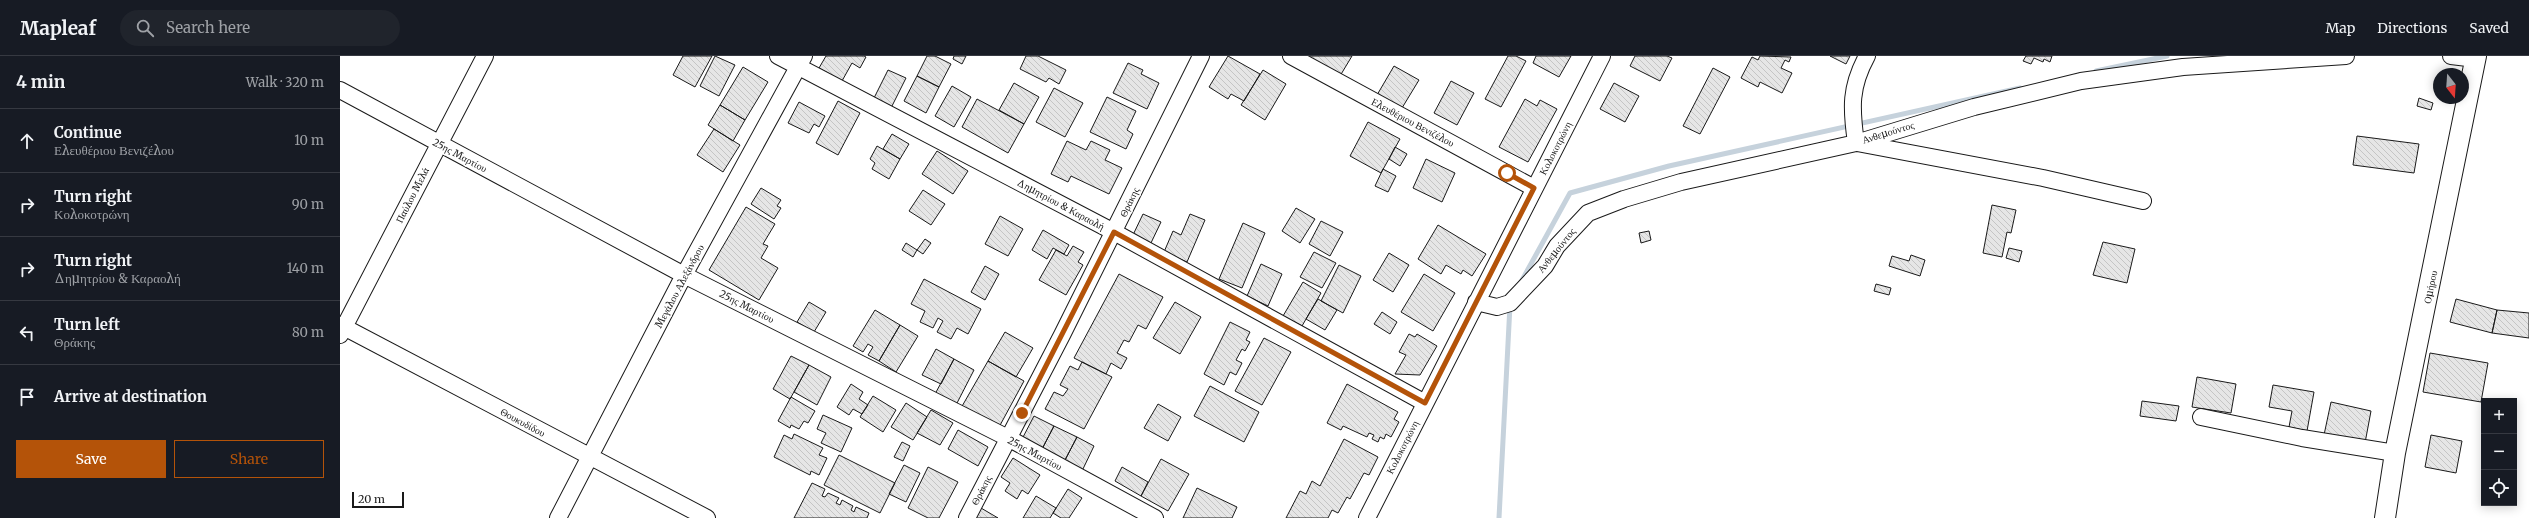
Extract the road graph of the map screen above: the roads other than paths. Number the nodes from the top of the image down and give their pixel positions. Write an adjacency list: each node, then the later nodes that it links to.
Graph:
1 (485, 56): 12 (street, Παύλου Μελά)
2 (778, 56): 10 (street, Δημητρίου & Καραολή)
3 (1201, 56): 16 (street, Θράκης)
4 (1291, 56): 14 (street, Ελευθέριου Βενιζέλου)
5 (1602, 56): 14 (street, Κολοκοτρώνη)
6 (1867, 56): 13 (street)
7 (2346, 56): 13 (street, Ανθεμούντος)
8 (2451, 56): 9 (street)
9 (2476, 57): 23 (street, Ομήρου)
10 (801, 61): 16 (street, Δημητρίου & Καραολή); 17 (street, Μεγάλου Αλεξάνδρου)
11 (340, 90): 12 (street, 25ης Μαρτίου)
12 (438, 143): 17 (street, 25ης Μαρτίου); 19 (street, Παύλου Μελά)
13 (1856, 143): 15 (street); 18 (street, Ανθεμούντος)
14 (1534, 188): 18 (street, Κολοκοτρώνη)
15 (2143, 201)
16 (1114, 232): 20 (street, Δημητρίου & Καραολή); 22 (street, Θράκης)
17 (684, 275): 22 (street, 25ης Μαρτίου); 24 (street, Μεγάλου Αλεξάνδρου)
18 (1476, 302): 20 (street, Κολοκοτρώνη)
19 (341, 329): 24 (street, Θουκυδίδου)
20 (1425, 403): 29 (street, Κολοκοτρώνη)
21 (2201, 417): 23 (street)
22 (1008, 438): 27 (street, Θράκης); 28 (street, 25ης Μαρτίου)
23 (2395, 453): 30 (street, Ομήρου)
24 (590, 458): 25 (street, Μεγάλου Αλεξάνδρου); 26 (street, Θουκυδίδου)
25 (558, 518)
26 (707, 518)
27 (967, 518)
28 (1155, 518)
29 (1366, 518)
30 (2385, 518)

